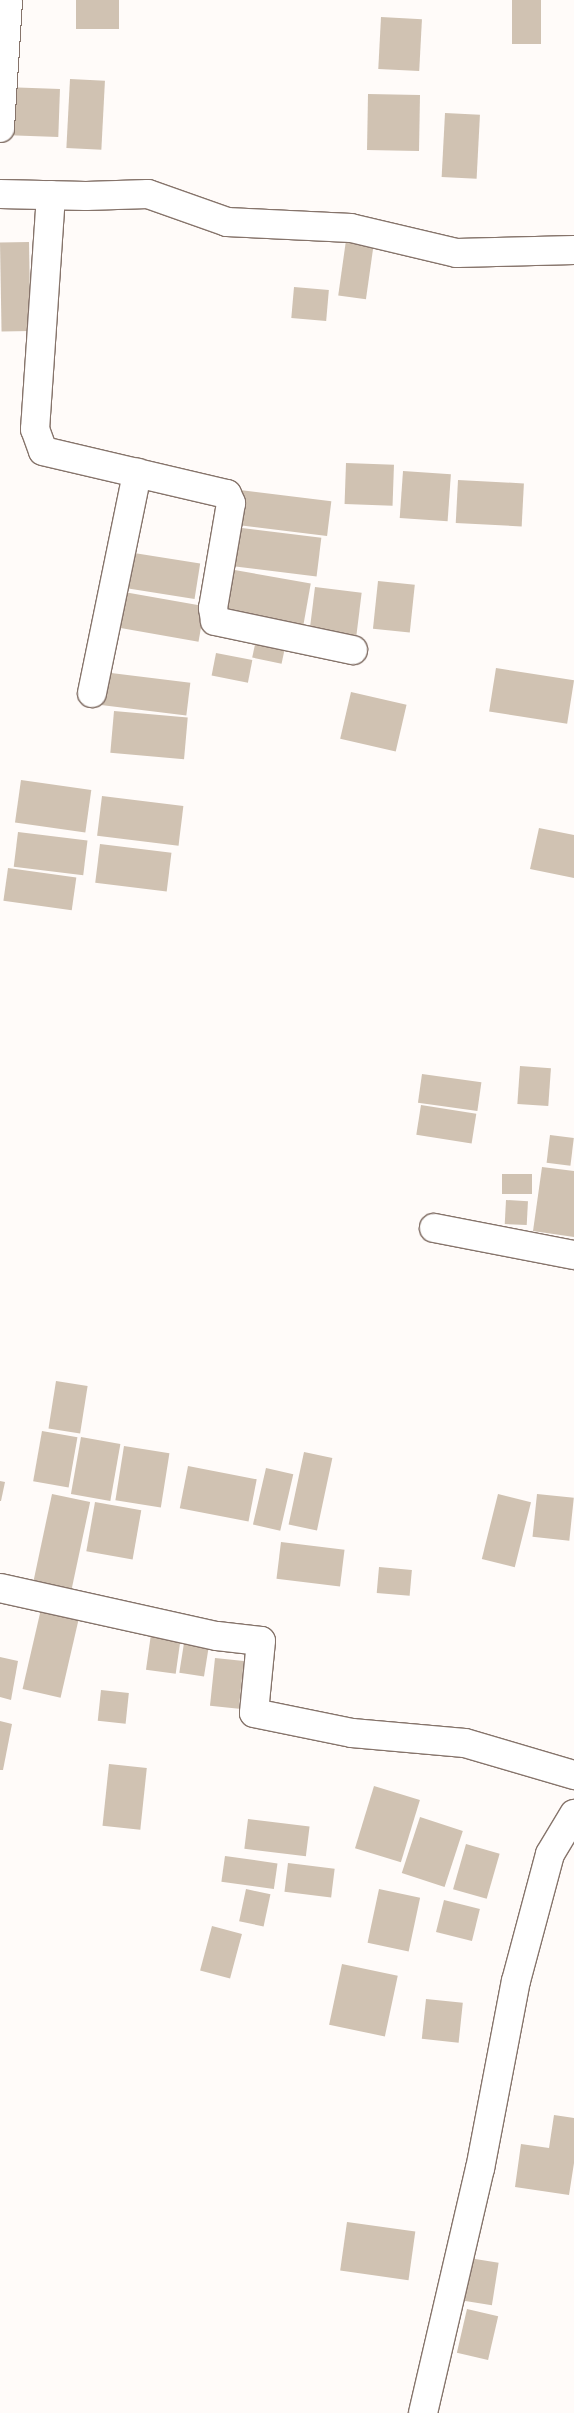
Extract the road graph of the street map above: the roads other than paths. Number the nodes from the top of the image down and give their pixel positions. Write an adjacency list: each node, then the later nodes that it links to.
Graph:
1 (8, 0): 2 (street)
2 (0, 128)
3 (0, 194): 4 (street)
4 (51, 196): 5 (street); 6 (street)
5 (574, 250)
6 (137, 473): 7 (street); 8 (street)
7 (353, 650)
8 (92, 693)
9 (434, 1228): 10 (street)
10 (574, 1254)
11 (0, 1588): 12 (street)
12 (574, 1775)
13 (574, 1814): 14 (street)
14 (424, 2413)

